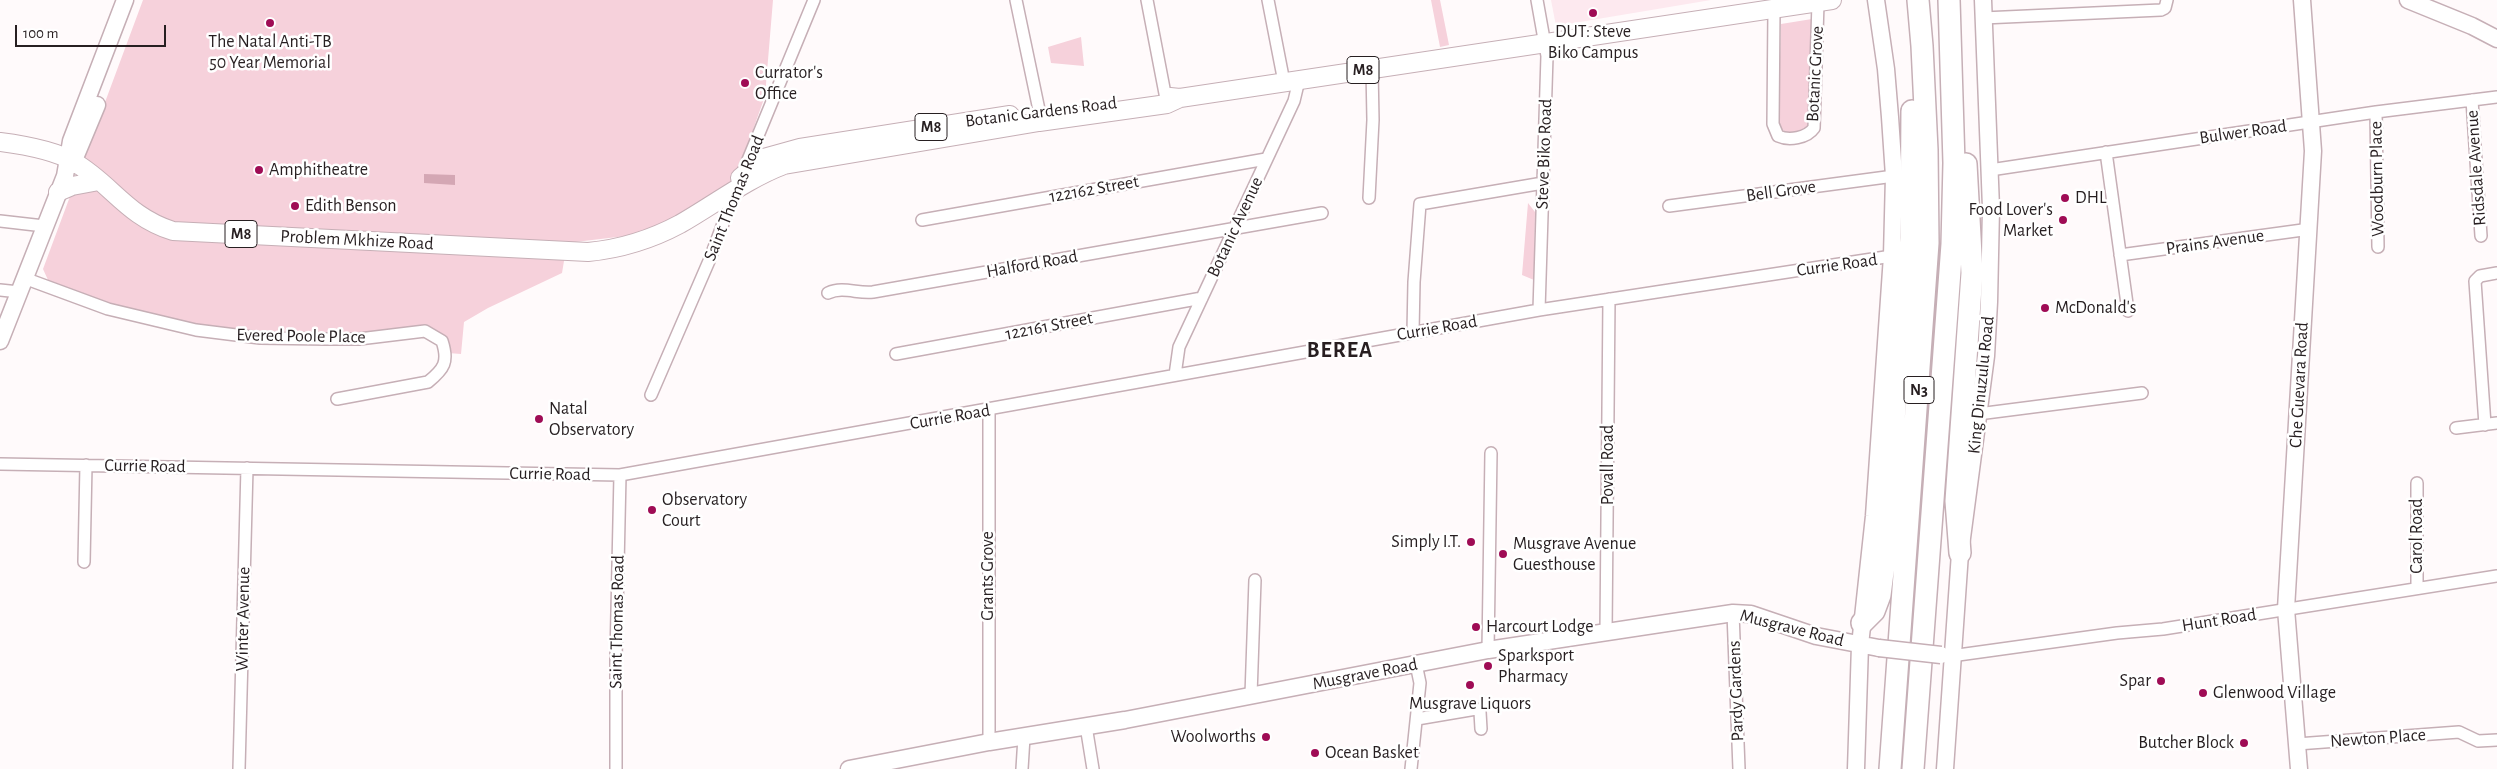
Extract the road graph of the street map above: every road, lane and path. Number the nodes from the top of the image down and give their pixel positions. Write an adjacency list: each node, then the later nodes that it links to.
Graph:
1 (125, 0): 32 (main road)
2 (137, 0): 32 (main road)
3 (814, 0): 29 (street, Saint Thomas Road)
4 (1016, 0): 25 (street)
5 (1147, 0): 23 (street)
6 (1268, 0): 21 (street, Botanic Avenue)
7 (1537, 0): 19 (street, Steve Biko Road)
8 (1876, 0): 34 (main road)
9 (1949, 0): 78 (highway); 97 (highway, N3)
10 (1983, 0): 17 (main road, King Dinuzulu Road)
11 (2168, 0): 17 (street)
12 (2302, 0): 27 (main road, Che Guevara Road)
13 (2408, 0): 18 (main road)
14 (1825, 1): 16 (main road, Botanic Gardens Road / M8); 16 (street, Botanic Grove)
15 (1918, 5): 85 (highway); 109 (highway, N3)
16 (1774, 9): 19 (main road, Botanic Gardens Road / M8)
17 (1983, 18): 33 (main road, King Dinuzulu Road)
18 (2497, 40)
19 (1545, 43): 20 (main road, Botanic Gardens Road / M8); 36 (street, Steve Biko Road)
20 (1372, 69): 21 (main road, Botanic Gardens Road / M8); 39 (street)
21 (1291, 81): 23 (main road, Botanic Gardens Road / M8); 31 (street, Botanic Avenue)
22 (2497, 97): 24 (street, Bulwer Road)
23 (1171, 99): 25 (main road, Botanic Gardens Road / M8); 37 (main road, Botanic Gardens Road / M8)
24 (2472, 100): 26 (street, Bulwer Road); 48 (street, Ridsdale Avenue)
25 (1039, 110): 29 (main road, Botanic Gardens Road / M8)
26 (2376, 112): 27 (street, Bulwer Road); 49 (street, Woodburn Place)
27 (2312, 122): 30 (street, Bulwer Road); 47 (main road, Che Guevara Road)
28 (0, 142): 32 (main road, Problem Mkhize Road / M8)
29 (760, 152): 37 (main road, Botanic Gardens Road / M8)
30 (2106, 152): 33 (street, Bulwer Road); 50 (street)
31 (1266, 159): 43 (street, 122162 Street); 46 (street, Botanic Avenue)
32 (69, 165): 35 (main road, Problem Mkhize Road / M8); 38 (main road)
33 (1990, 170): 68 (main road, King Dinuzulu Road)
34 (1894, 176): 40 (street, Bell Grove); 51 (main road)
35 (99, 181): 38 (main road); 41 (main road, Problem Mkhize Road / M8)
36 (1543, 183): 58 (street, Steve Biko Road); 60 (street)
37 (734, 191): 41 (main road, Botanic Gardens Road / M8); 65 (street, Saint Thomas Road)
38 (58, 192): 45 (main road)
39 (1370, 198)
40 (1669, 206)
41 (701, 210)
42 (1322, 213): 46 (street, Halford Road)
43 (922, 220)
44 (0, 221): 45 (street)
45 (44, 226): 53 (main road)
46 (1235, 228): 55 (street, Halford Road); 56 (street, Botanic Avenue)
47 (2310, 229): 50 (street, Prains Avenue); 83 (main road, Che Guevara Road)
48 (2481, 236)
49 (2378, 247)
50 (2120, 255): 59 (street)
51 (1892, 256): 57 (street, Currie Road); 85 (main road)
52 (2497, 273): 70 (street)
53 (22, 285): 54 (street); 61 (main road); 66 (street, Evered Poole Place)
54 (0, 290)
55 (828, 293)
56 (1202, 298): 62 (street, 122161 Street); 63 (street, Botanic Avenue)
57 (1609, 298): 58 (street, Currie Road); 86 (street, Povall Road)
58 (1539, 310): 60 (street, Currie Road)
59 (2128, 312)
60 (1413, 332): 63 (street, Currie Road)
61 (0, 341)
62 (896, 354)
63 (1175, 375): 67 (street, Currie Road)
64 (2142, 393): 68 (street)
65 (651, 395)
66 (337, 400)
67 (988, 410): 76 (street, Currie Road); 98 (street, Grants Grove)
68 (1978, 414): 78 (main road, King Dinuzulu Road)
69 (2497, 423): 70 (street)
70 (2485, 425): 71 (street)
71 (2456, 428)
72 (1491, 453): 88 (street)
73 (0, 464): 74 (street, Currie Road)
74 (86, 465): 75 (street, Currie Road); 79 (street)
75 (247, 468): 76 (street, Currie Road); 101 (street, Winter Avenue)
76 (620, 475): 102 (street, Saint Thomas Road)
77 (2417, 484): 82 (street, Carol Road)
78 (1960, 552): 89 (main road, King Dinuzulu Road)
79 (84, 562)
80 (2497, 576): 82 (street, Hunt Road)
81 (1255, 580): 91 (street)
82 (2417, 588): 83 (street, Hunt Road)
83 (2286, 609): 89 (street, Hunt Road); 99 (main road, Che Guevara Road)
84 (1733, 613): 86 (main road, Musgrave Road); 87 (main road, Musgrave Road); 107 (street, Pardy Gardens)
85 (1862, 624): 87 (main road)
86 (1606, 632): 88 (main road, Musgrave Road)
87 (1860, 645): 89 (main road, Musgrave Road, bridge); 108 (main road)
88 (1488, 650): 90 (main road, Musgrave Road)
89 (1946, 655): 112 (main road, King Dinuzulu Road)
90 (1416, 664): 91 (main road, Musgrave Road); 92 (street)
91 (1251, 695): 93 (main road, Musgrave Road)
92 (1417, 719): 94 (street); 106 (street)
93 (1086, 726): 95 (main road, Musgrave Road); 105 (street)
94 (1481, 729)
95 (1024, 737): 98 (main road, Musgrave Road); 104 (street)
96 (2497, 740): 99 (street, Newton Place)
97 (1916, 741): 110 (highway, N3); 111 (highway)
98 (989, 742): 100 (main road, Musgrave Road)
99 (2297, 744): 113 (main road, Che Guevara Road)
100 (915, 763): 103 (main road, Musgrave Road)
101 (239, 769)
102 (616, 769)
103 (849, 769)
104 (1022, 769)
105 (1093, 769)
106 (1411, 769)
107 (1739, 769)
108 (1856, 769)
109 (1890, 769)
110 (1913, 769)
111 (1921, 769)
112 (1945, 769)
113 (2299, 769)

